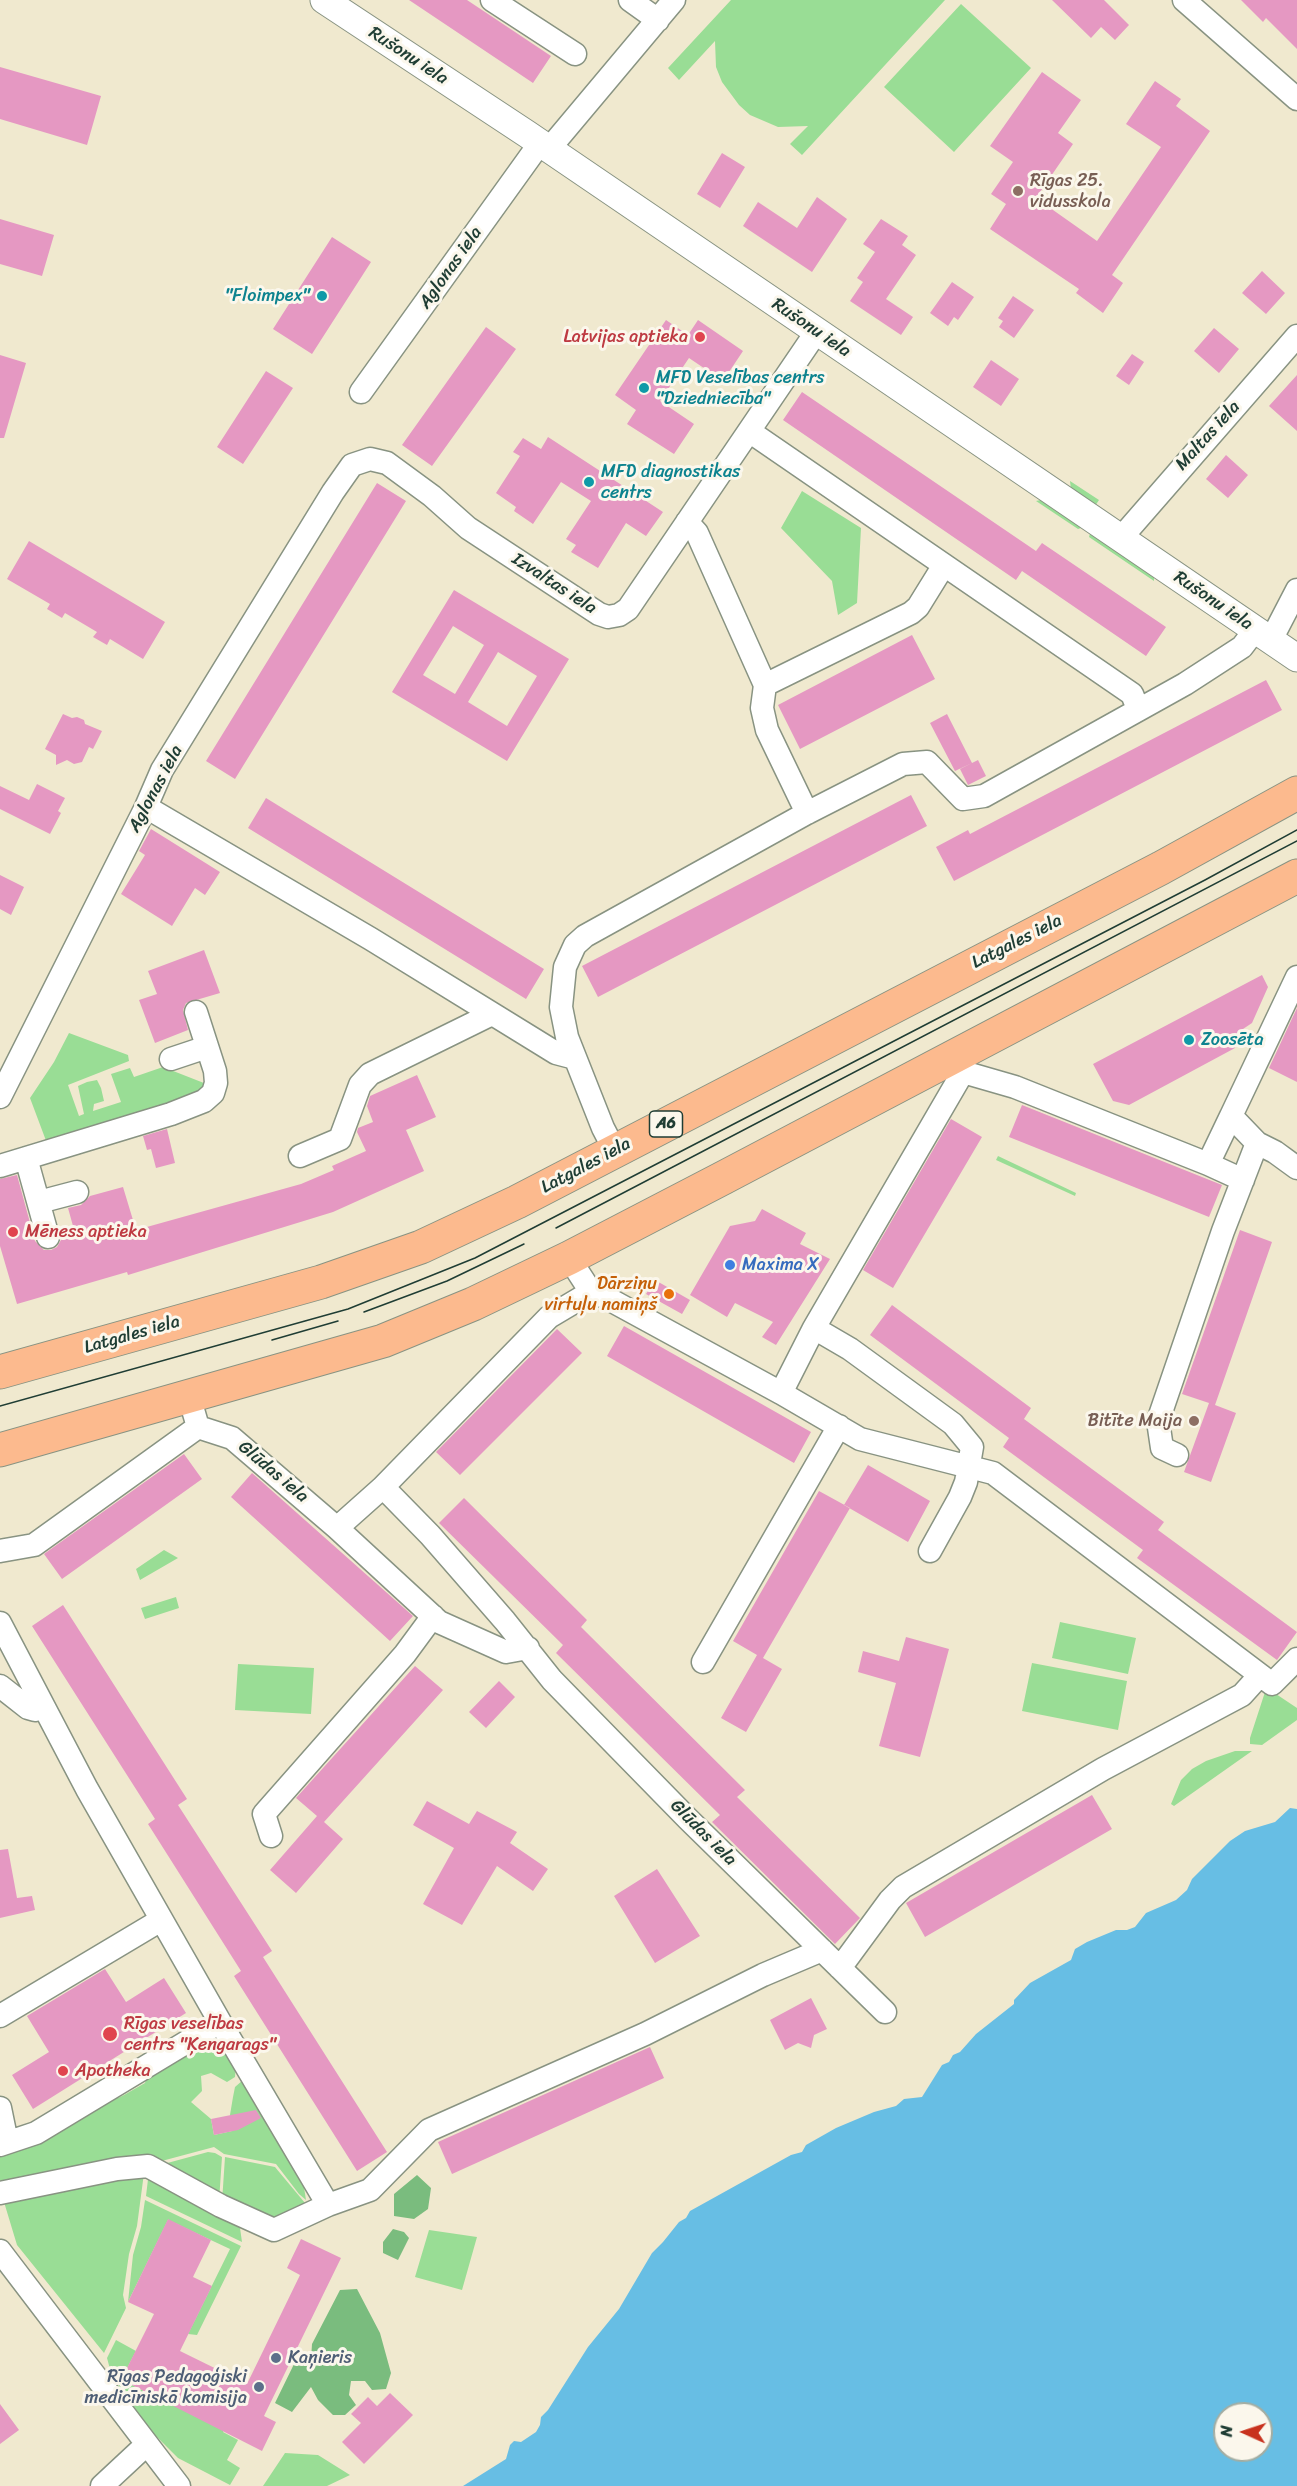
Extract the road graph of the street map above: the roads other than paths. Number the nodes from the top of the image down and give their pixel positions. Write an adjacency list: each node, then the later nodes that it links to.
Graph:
1 (492, 0): 7 (street)
2 (630, 0): 6 (street)
3 (674, 0): 6 (street, Aglonas iela)
4 (1184, 0): 8 (street)
5 (327, 1): 9 (street, Rušonu iela)
6 (657, 20): 9 (street, Aglonas iela)
7 (575, 54)
8 (1297, 99)
9 (544, 146): 10 (street, Rušonu iela); 12 (street, Aglonas iela)
10 (817, 331): 13 (street, Izvaltas iela); 16 (street, Rušonu iela)
11 (1297, 336): 16 (street, Maltas iela)
12 (361, 393)
13 (749, 431): 15 (street, Izvaltas iela); 17 (street)
14 (333, 492): 15 (street, Izvaltas iela); 24 (street, Aglonas iela)
15 (687, 522): 21 (street)
16 (1121, 538): 19 (street, Rušonu iela)
17 (944, 565): 21 (street); 22 (street)
18 (1297, 590): 19 (street)
19 (1263, 635): 20 (street, Rušonu iela); 22 (street)
20 (1297, 658)
21 (765, 685): 25 (street)
22 (1138, 710): 25 (street)
23 (1297, 793): 37 (highway, Latgales iela / A6)
24 (146, 807): 29 (street); 34 (street, Aglonas iela)
25 (807, 813): 31 (street)
26 (1297, 876): 33 (highway)
27 (1297, 977): 35 (street)
28 (196, 1012): 30 (street)
29 (492, 1014): 31 (street); 38 (street)
30 (207, 1047): 32 (street); 39 (street)
31 (575, 1058): 37 (street)
32 (171, 1059)
33 (959, 1065): 40 (street); 47 (highway); 49 (street)
34 (0, 1097)
35 (1231, 1116): 36 (street); 40 (street)
36 (1257, 1143): 42 (street); 43 (street)
37 (615, 1151): 50 (highway, Latgales iela / A6)
38 (300, 1156)
39 (26, 1158): 41 (street); 45 (street)
40 (1208, 1164): 43 (street)
41 (0, 1166)
42 (1297, 1168)
43 (1243, 1180): 56 (street)
44 (77, 1192): 45 (street)
45 (39, 1202): 46 (street)
46 (48, 1237)
47 (569, 1258): 48 (street); 52 (highway)
48 (591, 1292): 51 (street); 58 (street)
49 (814, 1328): 51 (street); 57 (street)
50 (0, 1372)
51 (781, 1394): 53 (street)
52 (189, 1396): 54 (street); 55 (highway)
53 (839, 1426): 57 (street); 66 (street)
54 (198, 1427): 59 (street, Glūdas iela); 60 (street)
55 (0, 1450)
56 (1177, 1455)
57 (968, 1466): 61 (street); 67 (street)
58 (383, 1487): 59 (street); 64 (street, Glūdas iela)
59 (337, 1528): 62 (street, Glūdas iela)
60 (0, 1551)
61 (930, 1551)
62 (433, 1616): 64 (street, Glūdas iela); 70 (street)
63 (1, 1628): 69 (street)
64 (528, 1648): 72 (street, Glūdas iela)
65 (1297, 1659): 67 (street)
66 (703, 1662)
67 (1260, 1675): 73 (street)
68 (0, 1686): 69 (street)
69 (45, 1708): 71 (street)
70 (271, 1836)
71 (161, 1920): 75 (street); 76 (street)
72 (822, 1950): 73 (street, Glūdas iela); 80 (street)
73 (840, 1968): 74 (street, Glūdas iela)
74 (885, 2012)
75 (0, 2016)
76 (220, 2022): 78 (street); 80 (street)
77 (0, 2108): 78 (street)
78 (4, 2143)
79 (0, 2193): 80 (street)
80 (328, 2205)
81 (0, 2251): 82 (street)
82 (146, 2445): 83 (street); 85 (street)
83 (124, 2476): 84 (street)
84 (102, 2486)
85 (179, 2486)

